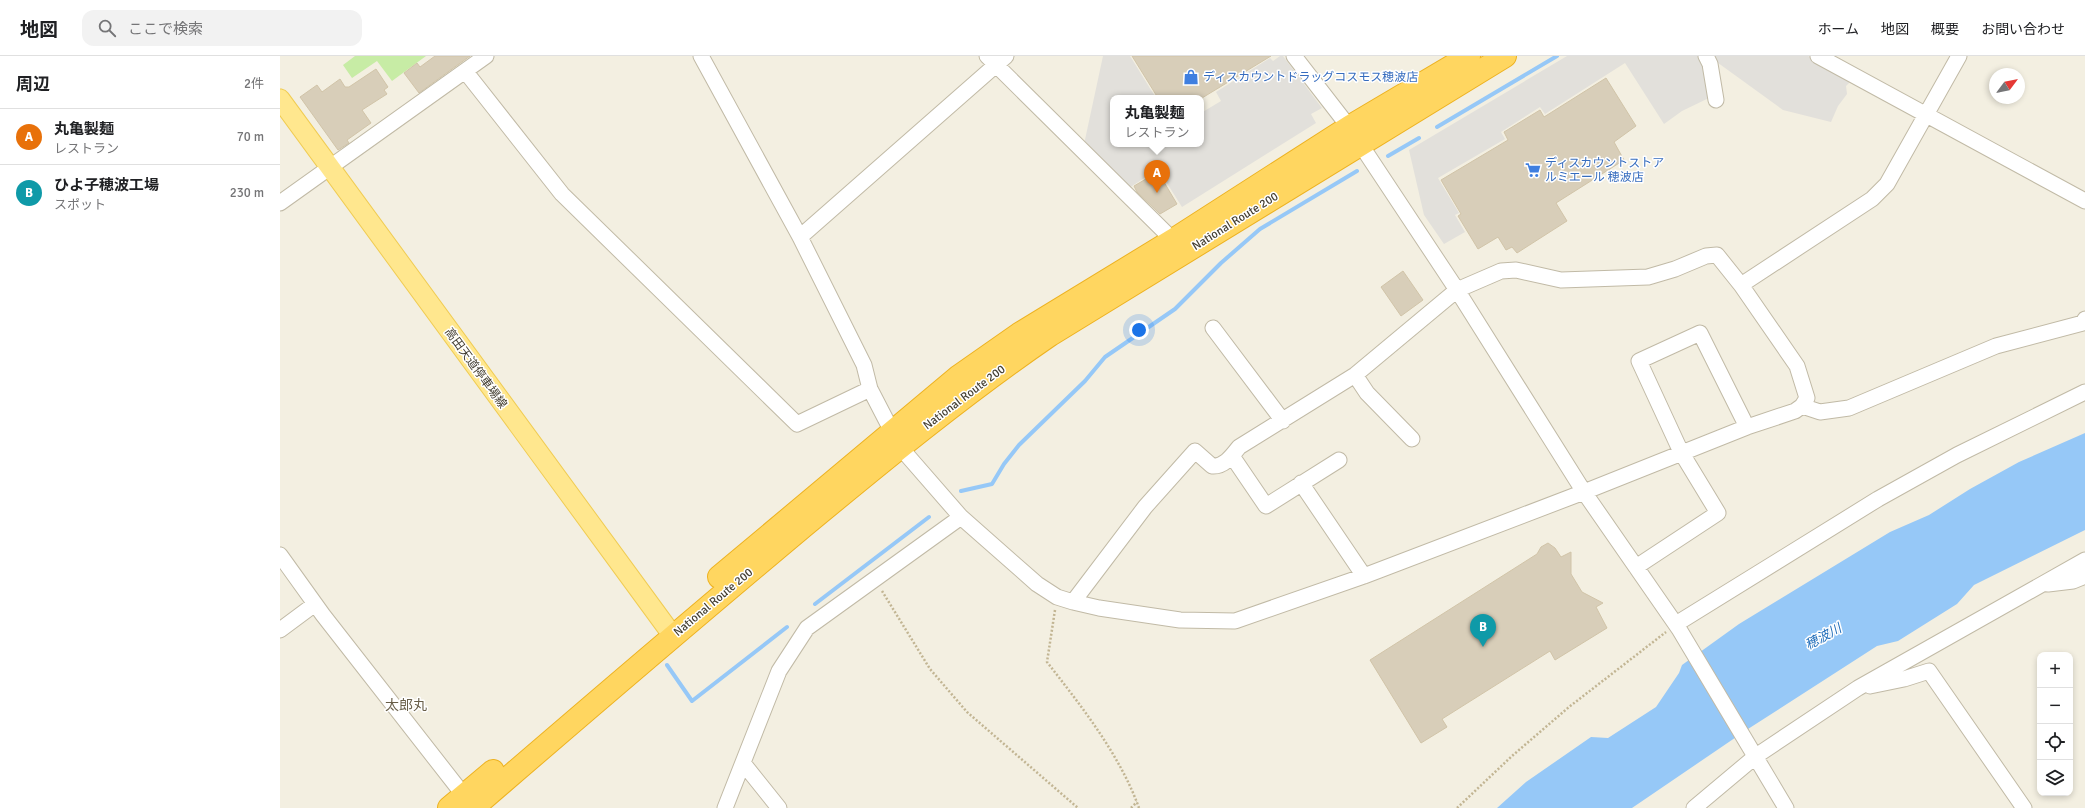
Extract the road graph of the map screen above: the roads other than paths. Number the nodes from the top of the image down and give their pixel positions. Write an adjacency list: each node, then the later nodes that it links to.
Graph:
1 (701, 56): 19 (street)
2 (1006, 56): 10 (street)
3 (1469, 56): 15 (highway, National Route 200)
4 (1505, 56): 15 (highway, National Route 200)
5 (1706, 56): 12 (street)
6 (1818, 56): 14 (street)
7 (1959, 56): 14 (street)
8 (483, 57): 11 (street)
9 (1299, 58): 15 (street)
10 (991, 61): 19 (street); 20 (street)
11 (465, 71): 16 (street); 26 (street)
12 (1716, 100)
13 (281, 104): 16 (main road, 高田天道停車場線)
14 (1926, 115): 17 (street); 21 (street)
15 (1354, 136): 20 (highway, National Route 200); 22 (street)
16 (329, 167): 18 (street); 49 (main road, 高田天道停車場線)
17 (2085, 200)
18 (280, 203)
19 (800, 237): 26 (street)
20 (1177, 247): 32 (highway, National Route 200)
21 (1741, 286): 22 (street); 28 (street)
22 (1457, 290): 25 (street); 37 (street)
23 (2085, 319): 28 (street)
24 (1213, 328): 29 (street)
25 (1355, 375): 29 (street); 31 (street)
26 (870, 388): 32 (street)
27 (2085, 392): 47 (street)
28 (1802, 406): 30 (street)
29 (1283, 421): 34 (street)
30 (1747, 427): 33 (street); 33 (street)
31 (1412, 439)
32 (896, 440): 38 (street); 49 (highway, National Route 200)
33 (1681, 452): 37 (street); 41 (street)
34 (1232, 456): 36 (street); 45 (street)
35 (1339, 460): 36 (street)
36 (1301, 483): 42 (street)
37 (1584, 492): 41 (street); 42 (street)
38 (961, 517): 45 (street); 52 (street)
39 (280, 555): 46 (street)
40 (2085, 560): 44 (street)
41 (1636, 566): 47 (street)
42 (1364, 576): 45 (street)
43 (2085, 576): 44 (street)
44 (2039, 586): 50 (street)
45 (1073, 602)
46 (315, 604): 48 (street); 53 (street)
47 (1677, 626): 51 (street)
48 (280, 630)
49 (668, 630): 53 (highway, National Route 200)
50 (1858, 688): 51 (street); 58 (street)
51 (1754, 751): 56 (street); 57 (street)
52 (743, 763): 54 (street); 55 (street)
53 (465, 805)
54 (725, 808)
55 (778, 808)
56 (1694, 808)
57 (1786, 808)
58 (2024, 808)

